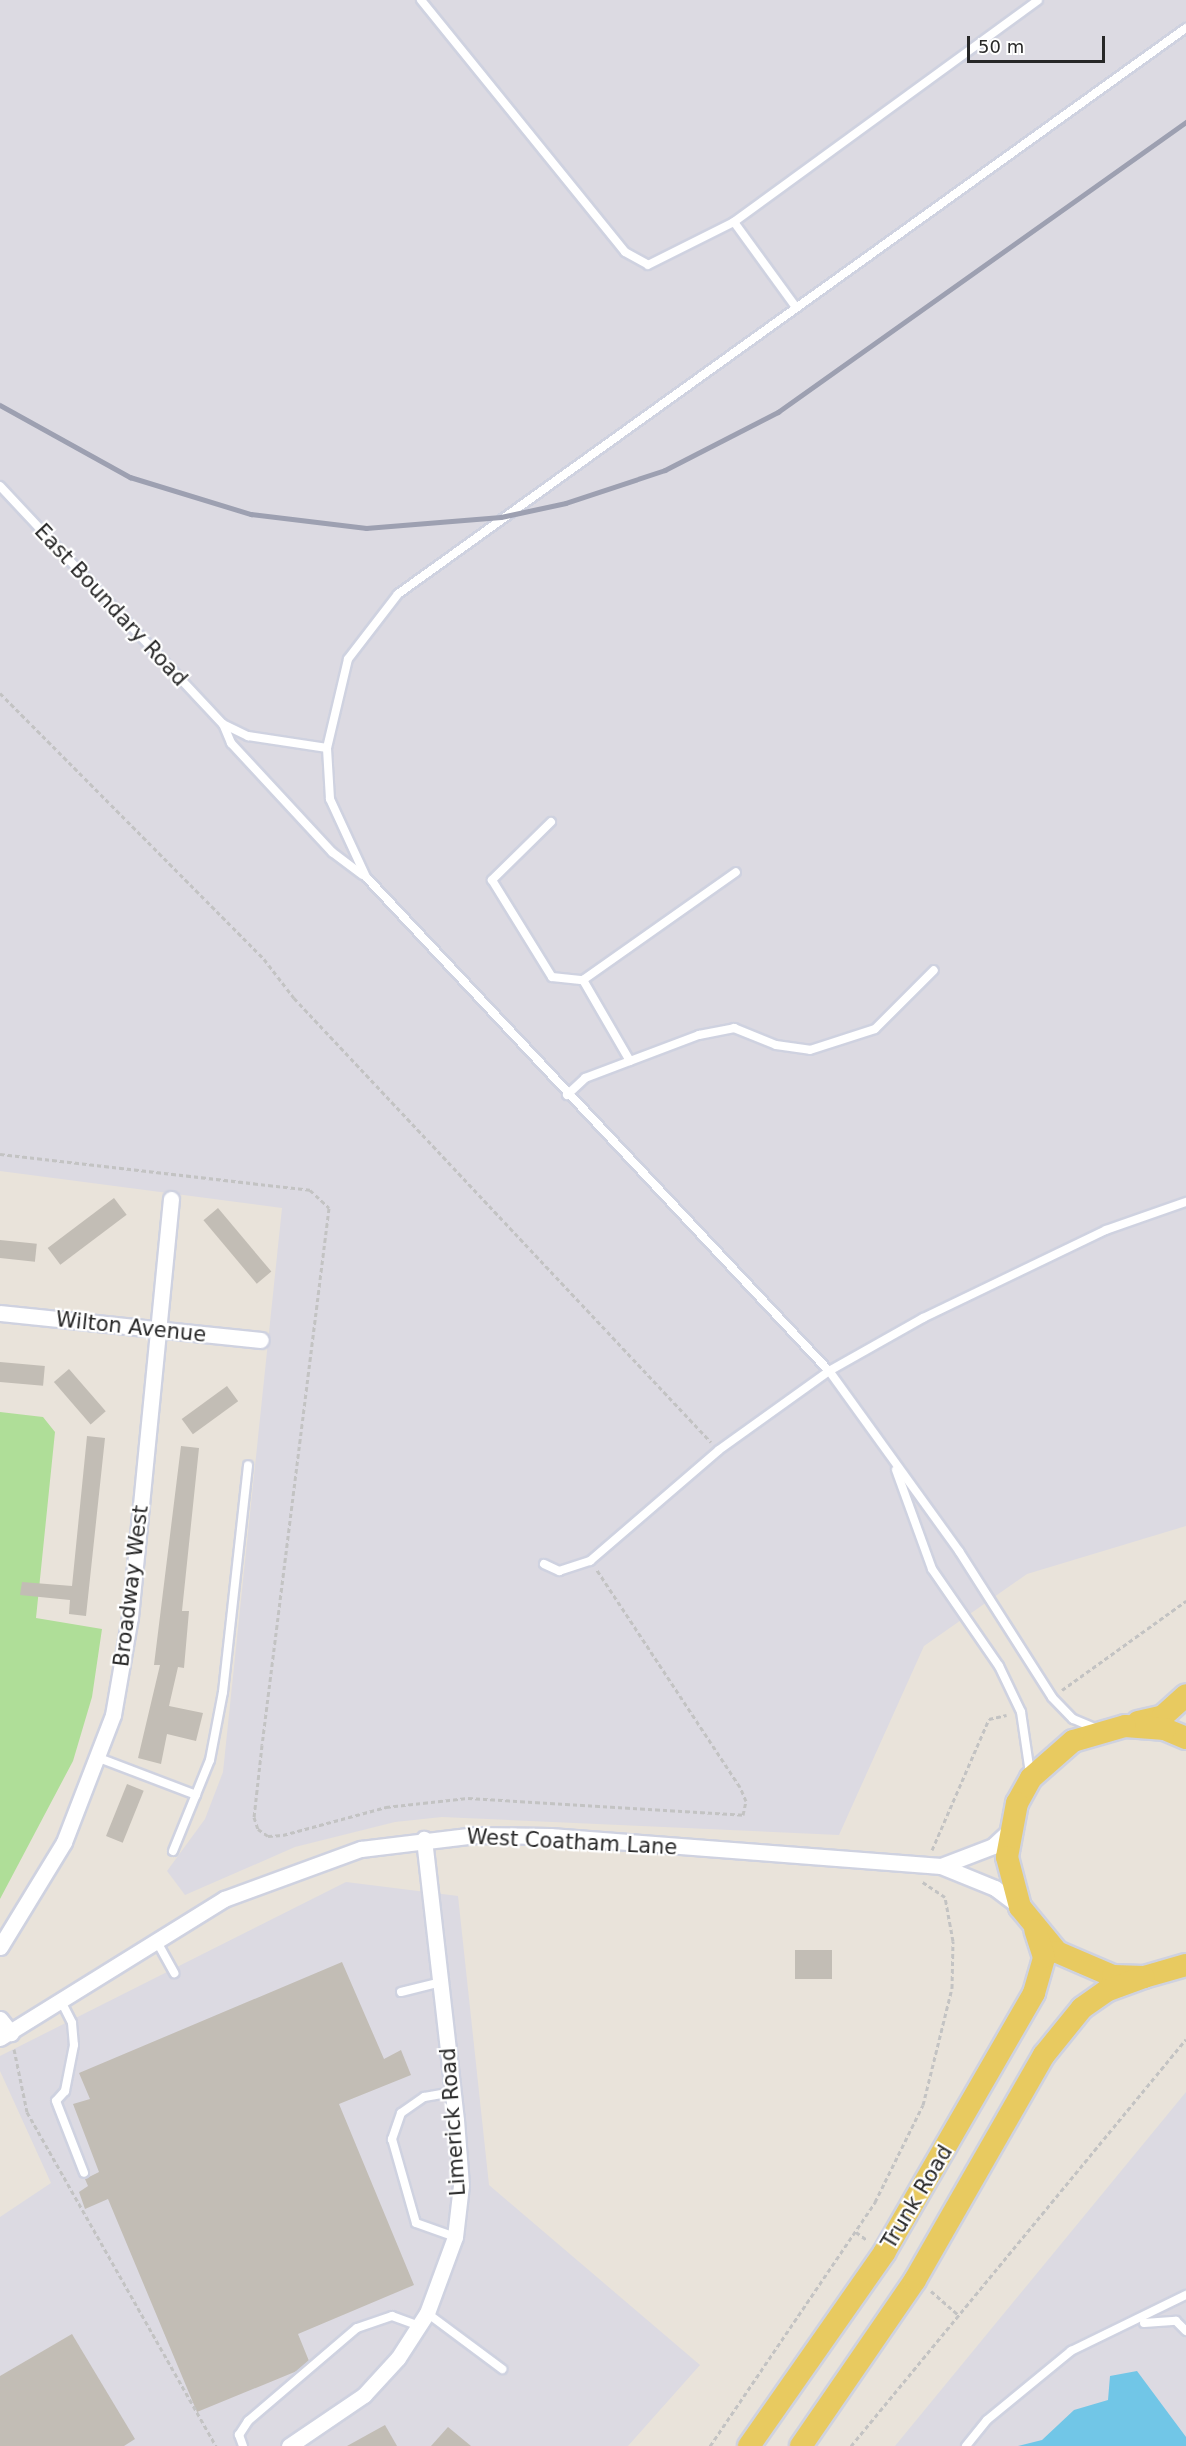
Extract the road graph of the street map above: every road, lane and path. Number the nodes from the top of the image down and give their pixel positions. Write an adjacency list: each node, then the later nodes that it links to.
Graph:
1 (421, 0): 4 (lane)
2 (1038, 0): 4 (lane)
3 (1186, 28): 5 (lane)
4 (734, 222): 5 (lane)
5 (795, 306): 9 (lane)
6 (0, 486): 8 (lane, East Boundary Road)
7 (0, 693): 24 (path)
8 (223, 724): 9 (lane); 12 (lane)
9 (327, 748): 12 (lane)
10 (550, 822): 14 (lane)
11 (736, 872): 14 (lane)
12 (366, 878): 16 (lane)
13 (934, 970): 15 (lane)
14 (583, 980): 15 (lane)
15 (630, 1061): 16 (lane)
16 (567, 1095): 23 (lane)
17 (0, 1154): 27 (path)
18 (171, 1199): 21 (street, Broadway West)
19 (1186, 1202): 23 (lane)
20 (0, 1313): 21 (street, Wilton Avenue)
21 (158, 1329): 22 (street, Wilton Avenue); 36 (street, Broadway West)
22 (261, 1340)
23 (829, 1371): 24 (lane); 25 (lane)
24 (718, 1450): 27 (lane)
25 (894, 1463): 31 (lane); 32 (lane)
26 (248, 1465): 38 (lane)
27 (590, 1561): 28 (lane)
28 (544, 1564)
29 (1186, 1601): 31 (path)
30 (1186, 1695): 33 (main road)
31 (1052, 1697): 34 (lane)
32 (1021, 1712): 37 (lane); 42 (path)
33 (1125, 1726): 34 (main road); 35 (main road)
34 (1099, 1730): 37 (main road)
35 (1186, 1738)
36 (99, 1758): 38 (lane); 46 (street, Broadway West)
37 (1031, 1778): 39 (main road)
38 (196, 1795): 41 (lane)
39 (1009, 1831): 42 (street, West Coatham Lane); 43 (main road)
40 (424, 1839): 42 (street, West Coatham Lane); 45 (street, West Coatham Lane); 50 (street, Limerick Road)
41 (173, 1851)
42 (933, 1866): 43 (street, West Coatham Lane); 67 (path)
43 (1020, 1907): 44 (main road)
44 (1035, 1930): 49 (main road); 68 (main road, Trunk Road)
45 (155, 1939): 48 (lane); 52 (street, West Coatham Lane)
46 (0, 1947)
47 (1186, 1965): 49 (main road, Trunk Road)
48 (174, 1973)
49 (1144, 1977): 69 (main road, Trunk Road)
50 (441, 1982): 51 (lane); 56 (street, Limerick Road)
51 (401, 1992)
52 (62, 2003): 54 (street, West Coatham Lane); 57 (lane)
53 (0, 2019): 54 (street)
54 (6, 2035): 65 (path)
55 (1186, 2039): 70 (path)
56 (453, 2092): 58 (street, Limerick Road); 58 (lane)
57 (84, 2173)
58 (455, 2237): 60 (street, Limerick Road)
59 (1186, 2295): 61 (lane)
60 (424, 2319): 63 (lane); 64 (street, Limerick Road); 66 (lane)
61 (1130, 2326): 62 (lane); 71 (lane)
62 (1186, 2331)
63 (502, 2369)
64 (294, 2445)
65 (216, 2446)
66 (243, 2446)
67 (710, 2446)
68 (749, 2446)
69 (801, 2446)
70 (851, 2446)
71 (966, 2446)

